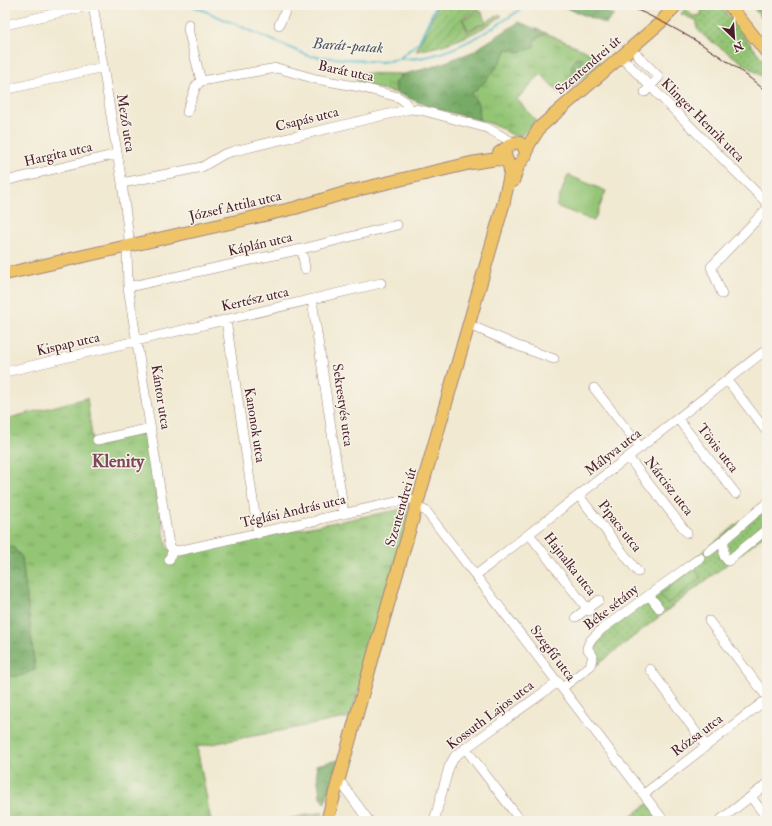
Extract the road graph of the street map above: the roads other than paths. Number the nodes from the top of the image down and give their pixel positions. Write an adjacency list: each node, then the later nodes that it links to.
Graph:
1 (92, 5): 6 (street); 11 (street, Mező utca)
2 (288, 5): 7 (street)
3 (676, 5): 10 (main road, Szentendrei út)
4 (729, 5): 8 (main road)
5 (189, 24): 12 (street)
6 (5, 25)
7 (279, 25)
8 (767, 53)
9 (637, 55): 13 (street)
10 (620, 56): 13 (street, Klinger Henrik utca); 17 (main road, Szentendrei út)
11 (103, 67): 14 (street); 19 (street, Mező utca)
12 (201, 81): 15 (street, Barát utca); 16 (street)
13 (647, 89): 24 (street, Klinger Henrik utca)
14 (5, 90)
15 (410, 109): 18 (street, Csapás utca); 22 (street, Csapás utca)
16 (187, 112)
17 (540, 127): 18 (main road); 20 (main road, Szentendrei út)
18 (510, 151): 20 (main road, József Attila utca); 20 (main road); 23 (main road); 27 (main road, József Attila utca)
19 (117, 154): 21 (street, Hargita utca); 22 (street, Mező utca)
20 (524, 157): 23 (main road, Szentendrei út)
21 (5, 181)
22 (122, 183): 27 (street, Mező utca)
23 (504, 202): 36 (main road, Szentendrei út)
24 (767, 203)
25 (767, 209): 33 (street)
26 (398, 225): 28 (street, Káplán utca)
27 (128, 246): 30 (main road, József Attila utca); 32 (street, Kántor utca)
28 (302, 249): 29 (street); 32 (street, Káplán utca)
29 (304, 269)
30 (5, 274)
31 (381, 283): 34 (street, Kertész utca)
32 (128, 287): 37 (street, Kántor utca)
33 (722, 294)
34 (312, 300): 35 (street, Kertész utca); 53 (street, Sekrestyés utca)
35 (226, 320): 37 (street, Kertész utca); 56 (street, Kanonok utca)
36 (470, 325): 39 (street); 52 (main road, Szentendrei út)
37 (137, 342): 40 (street, Kispap utca); 44 (street, Kántor utca)
38 (767, 349): 41 (street, Mályva utca)
39 (554, 359)
40 (5, 372)
41 (728, 381): 43 (street, Mályva utca); 45 (street)
42 (594, 388): 47 (street)
43 (678, 419): 47 (street, Mályva utca); 49 (street, Tövis utca)
44 (151, 428): 46 (street); 59 (street, Kántor utca)
45 (767, 432)
46 (97, 440)
47 (640, 448): 48 (street, Mályva utca)
48 (628, 458): 50 (street, Mályva utca); 55 (street, Nárcisz utca)
49 (736, 494)
50 (579, 496): 57 (street, Mályva utca); 61 (street, Pipacs utca)
51 (767, 503): 58 (street, Béke sétány)
52 (417, 504): 53 (street, Téglási András utca); 62 (street, Szegfű utca); 74 (main road, Szentendrei út)
53 (344, 514): 56 (street, Téglási András utca)
54 (767, 529): 58 (street)
55 (687, 533)
56 (258, 534): 59 (street, Téglási András utca)
57 (529, 534): 62 (street, Mályva utca); 66 (street, Hajnalka utca)
58 (724, 540): 63 (street, Béke sétány)
59 (173, 550): 60 (street)
60 (169, 560)
61 (638, 572)
62 (476, 575): 70 (street, Szegfű utca)
63 (649, 595): 65 (street); 70 (street, Béke sétány)
64 (599, 600): 66 (street)
65 (659, 608)
66 (588, 610): 67 (street)
67 (576, 617)
68 (709, 621): 71 (street)
69 (650, 669): 72 (street)
70 (560, 685): 73 (street, Kossuth Lajos utca); 76 (street, Szegfű utca)
71 (767, 698): 72 (street, Rózsa utca)
72 (706, 746): 76 (street, Rózsa utca)
73 (465, 748): 81 (street, Kossuth Lajos utca); 82 (street)
74 (339, 780): 79 (main road, Szentendrei út); 80 (street)
75 (767, 784): 77 (street)
76 (644, 794): 83 (street, Szegfű utca)
77 (751, 797): 78 (street); 84 (street)
78 (767, 818)
79 (328, 821)
80 (369, 821)
81 (434, 821)
82 (521, 821)
83 (664, 821)
84 (718, 821)

